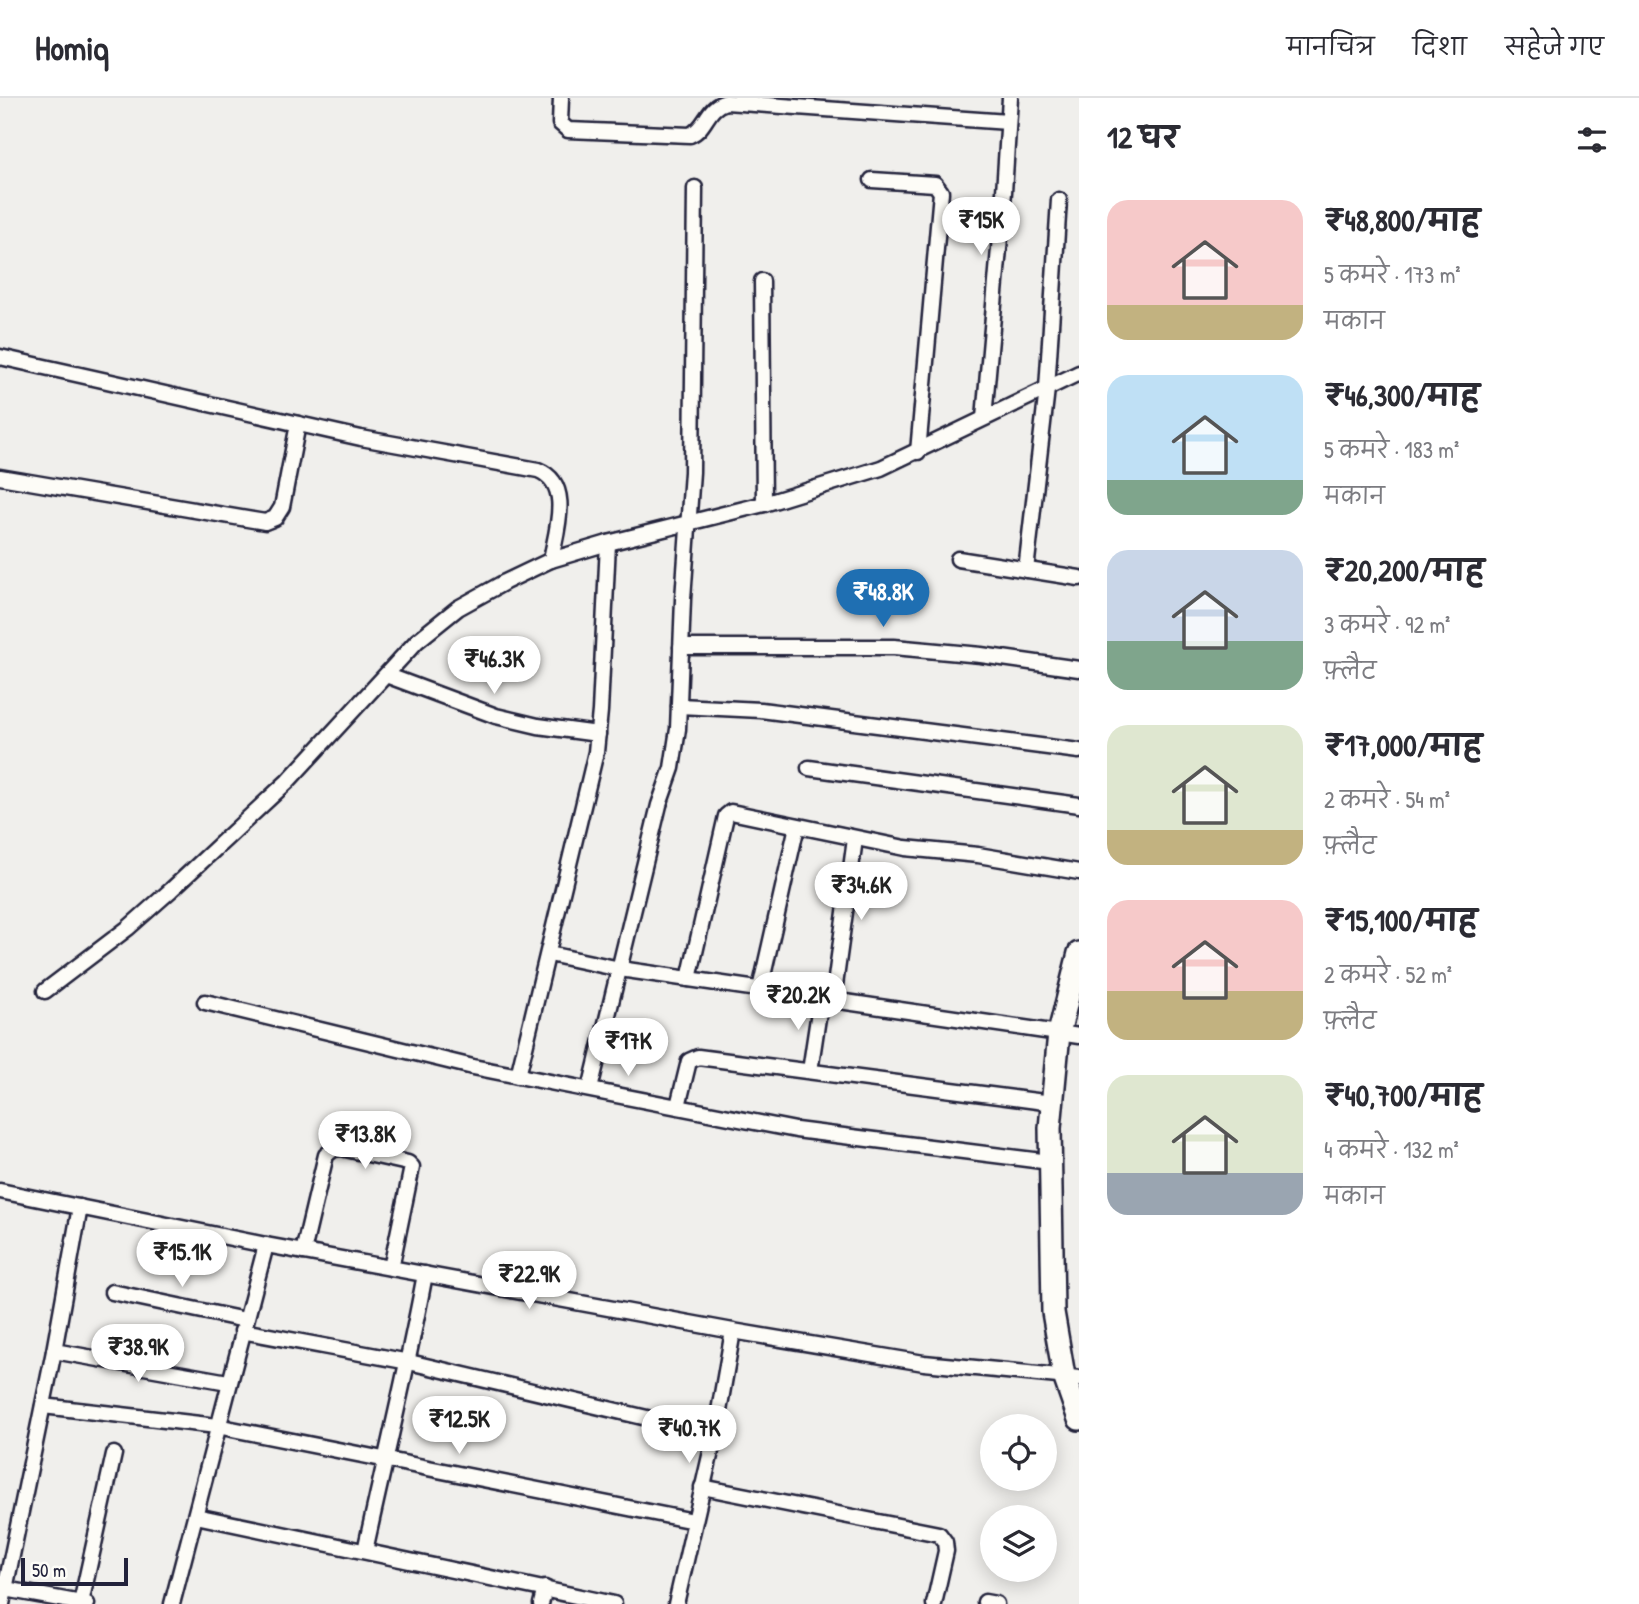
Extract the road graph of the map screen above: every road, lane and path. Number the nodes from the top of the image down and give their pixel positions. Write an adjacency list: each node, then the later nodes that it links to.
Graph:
1 (561, 98): 3 (street)
2 (1010, 98): 3 (street)
3 (1008, 122): 11 (street)
4 (872, 180): 13 (street)
5 (695, 188): 16 (street)
6 (1059, 200): 10 (street)
7 (762, 281): 15 (street)
8 (0, 357): 12 (street)
9 (1079, 373): 10 (street)
10 (1047, 389): 11 (street); 20 (street)
11 (984, 418): 13 (street)
12 (298, 424): 14 (street); 19 (street)
13 (918, 452): 15 (street)
14 (0, 477)
15 (764, 504): 16 (street)
16 (688, 522): 17 (street); 22 (street)
17 (608, 543): 19 (street); 26 (street)
18 (958, 559): 20 (street)
19 (551, 560): 24 (street)
20 (1026, 569): 21 (street)
21 (1079, 578)
22 (681, 647): 23 (street); 25 (street)
23 (1079, 669)
24 (386, 675): 26 (street); 38 (street)
25 (679, 706): 27 (street); 35 (street)
26 (598, 734): 34 (street)
27 (1079, 751)
28 (809, 768): 29 (street)
29 (1079, 805)
30 (797, 826): 31 (street); 36 (street); 37 (street)
31 (855, 839): 32 (street); 39 (street)
32 (1079, 872)
33 (1079, 953): 41 (street)
34 (549, 954): 35 (street); 43 (street)
35 (620, 969): 36 (street); 44 (street)
36 (689, 979): 37 (street)
37 (760, 989): 39 (street)
38 (45, 990)
39 (827, 999): 41 (street); 42 (street)
40 (205, 1002): 43 (street)
41 (1069, 1034): 45 (street)
42 (810, 1072): 45 (street); 46 (street)
43 (518, 1076): 44 (street)
44 (590, 1089): 46 (street)
45 (1052, 1103): 47 (street)
46 (678, 1106): 47 (street)
47 (1050, 1163): 59 (street)
48 (1, 1195): 49 (street)
49 (80, 1207): 50 (street); 57 (street)
50 (266, 1245): 51 (street); 55 (street)
51 (303, 1252): 52 (street); 52 (street)
52 (391, 1268): 53 (street)
53 (425, 1273): 56 (street); 58 (street)
54 (112, 1292): 55 (street)
55 (244, 1325): 58 (street); 60 (street)
56 (733, 1331): 59 (street); 64 (street)
57 (54, 1351): 60 (street); 61 (street)
58 (409, 1362): 64 (street); 66 (street)
59 (1072, 1377): 62 (street)
60 (228, 1382): 63 (street)
61 (43, 1406): 63 (street); 72 (street)
62 (1079, 1419)
63 (217, 1426): 66 (street); 68 (street)
64 (715, 1434): 67 (street)
65 (114, 1454): 73 (street)
66 (385, 1459): 69 (street); 70 (street)
67 (702, 1487): 69 (street); 78 (street)
68 (196, 1516): 70 (street); 74 (street)
69 (694, 1521): 77 (street)
70 (365, 1551): 71 (street)
71 (545, 1588): 75 (street); 76 (street)
72 (2, 1594): 73 (street)
73 (84, 1603)
74 (172, 1604)
75 (541, 1604)
76 (614, 1604)
77 (676, 1604)
78 (934, 1604)

